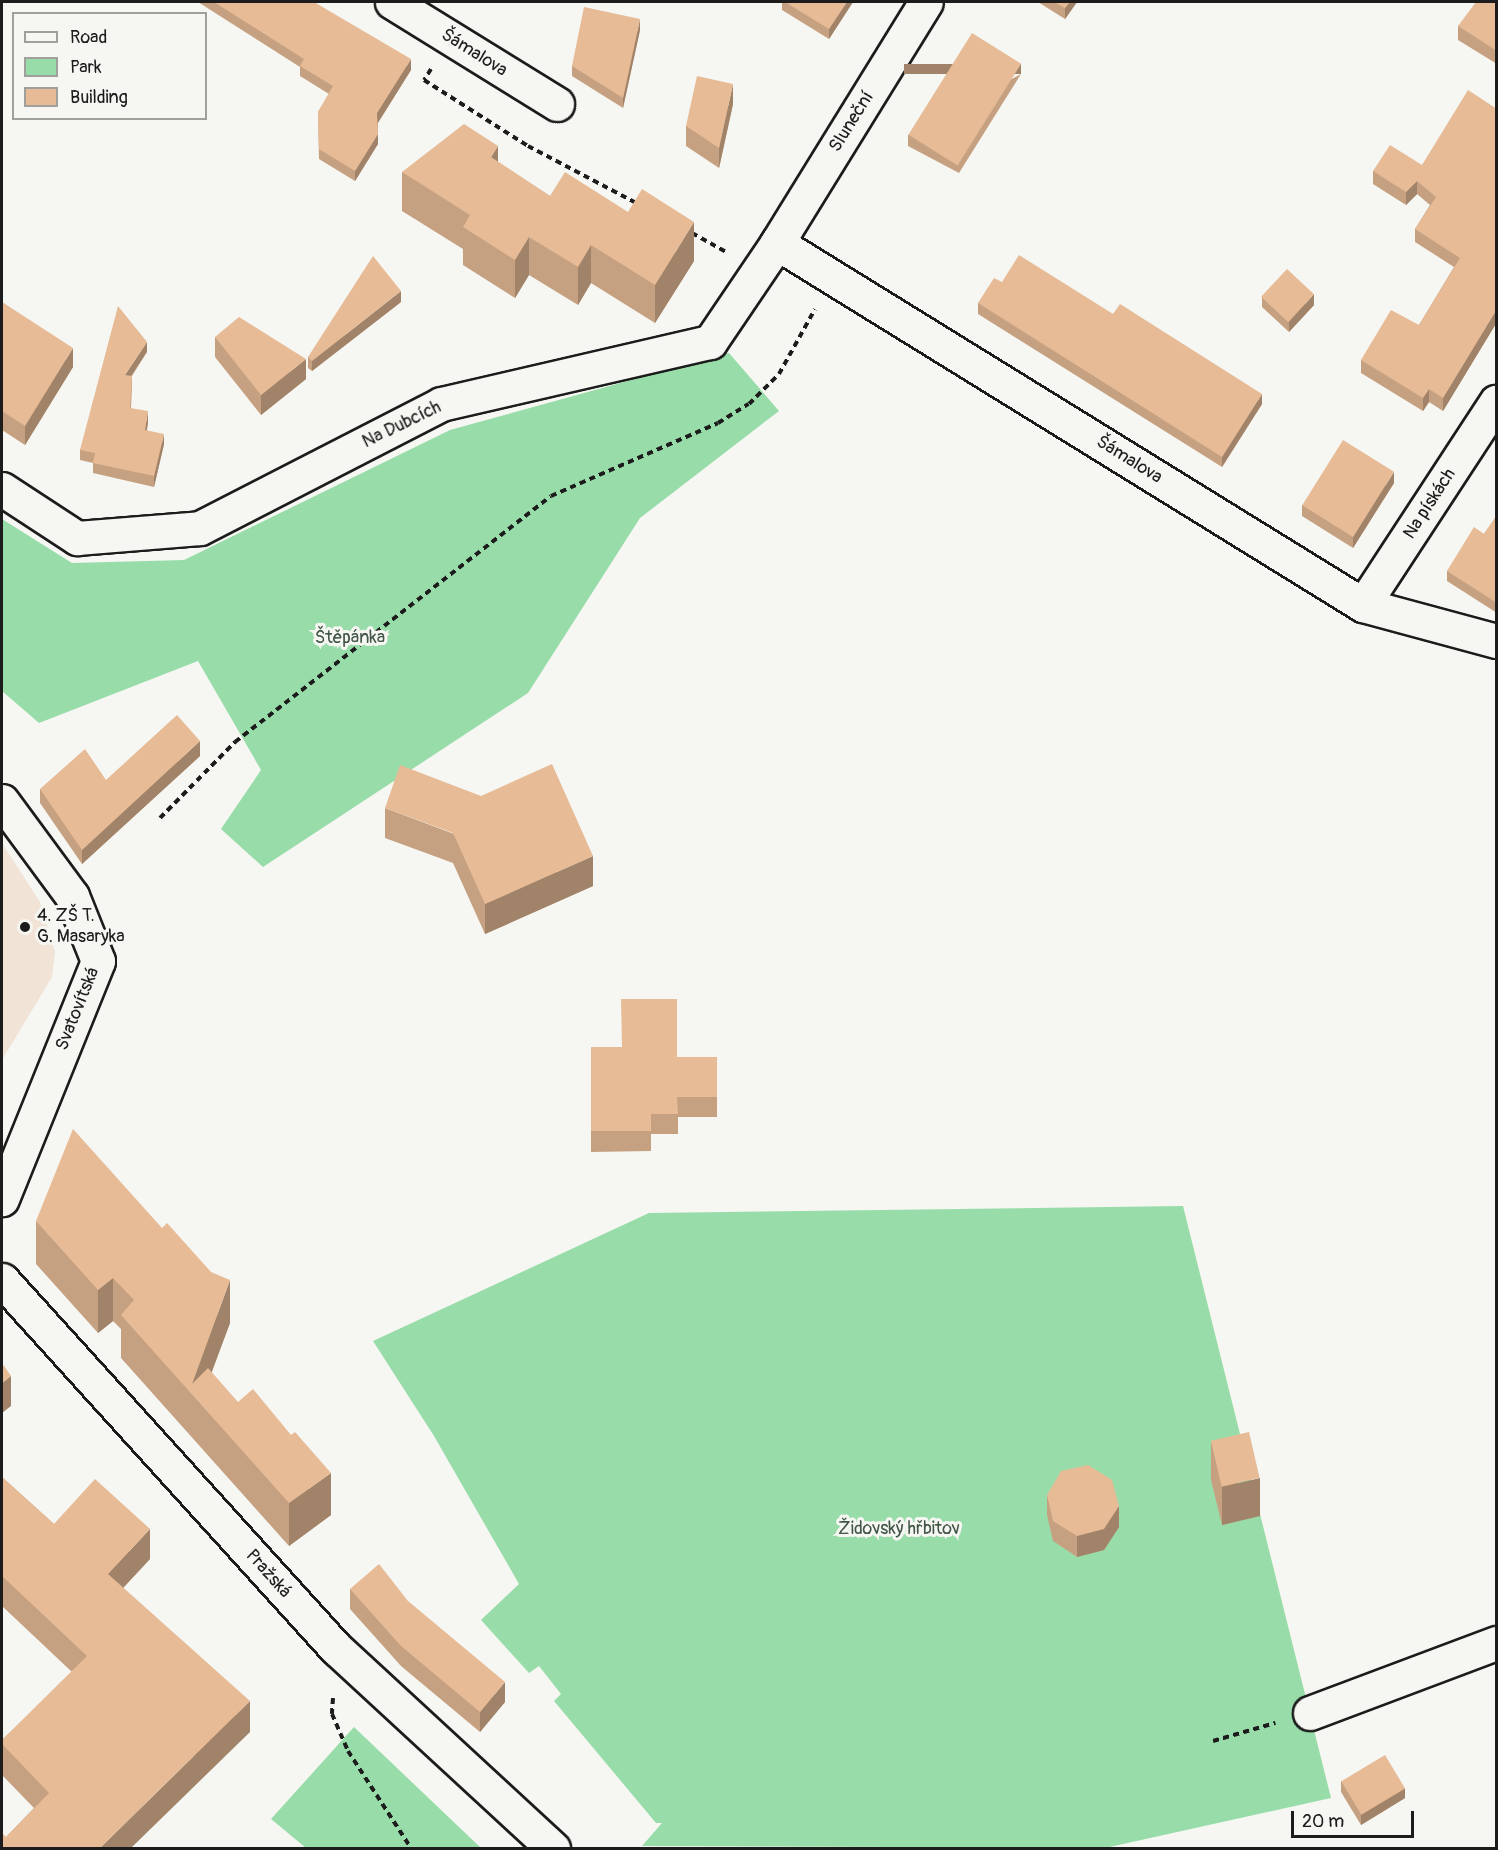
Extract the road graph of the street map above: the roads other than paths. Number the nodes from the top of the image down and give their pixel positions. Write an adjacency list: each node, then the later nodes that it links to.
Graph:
1 (392, 2): 3 (street, Šámalova)
2 (926, 2): 4 (street, Sluneční)
3 (557, 104)
4 (777, 243): 6 (street, Na Dubcích); 7 (street, Šámalova)
5 (1497, 402): 7 (street, Na pískách)
6 (2, 489)
7 (1363, 605): 8 (street, Šámalova)
8 (1497, 641)
9 (2, 801): 10 (street, Svatovítská)
10 (2, 1199)
11 (2, 1280): 14 (street, Pražská)
12 (1497, 1643): 13 (street)
13 (1310, 1713)
14 (553, 1848)

